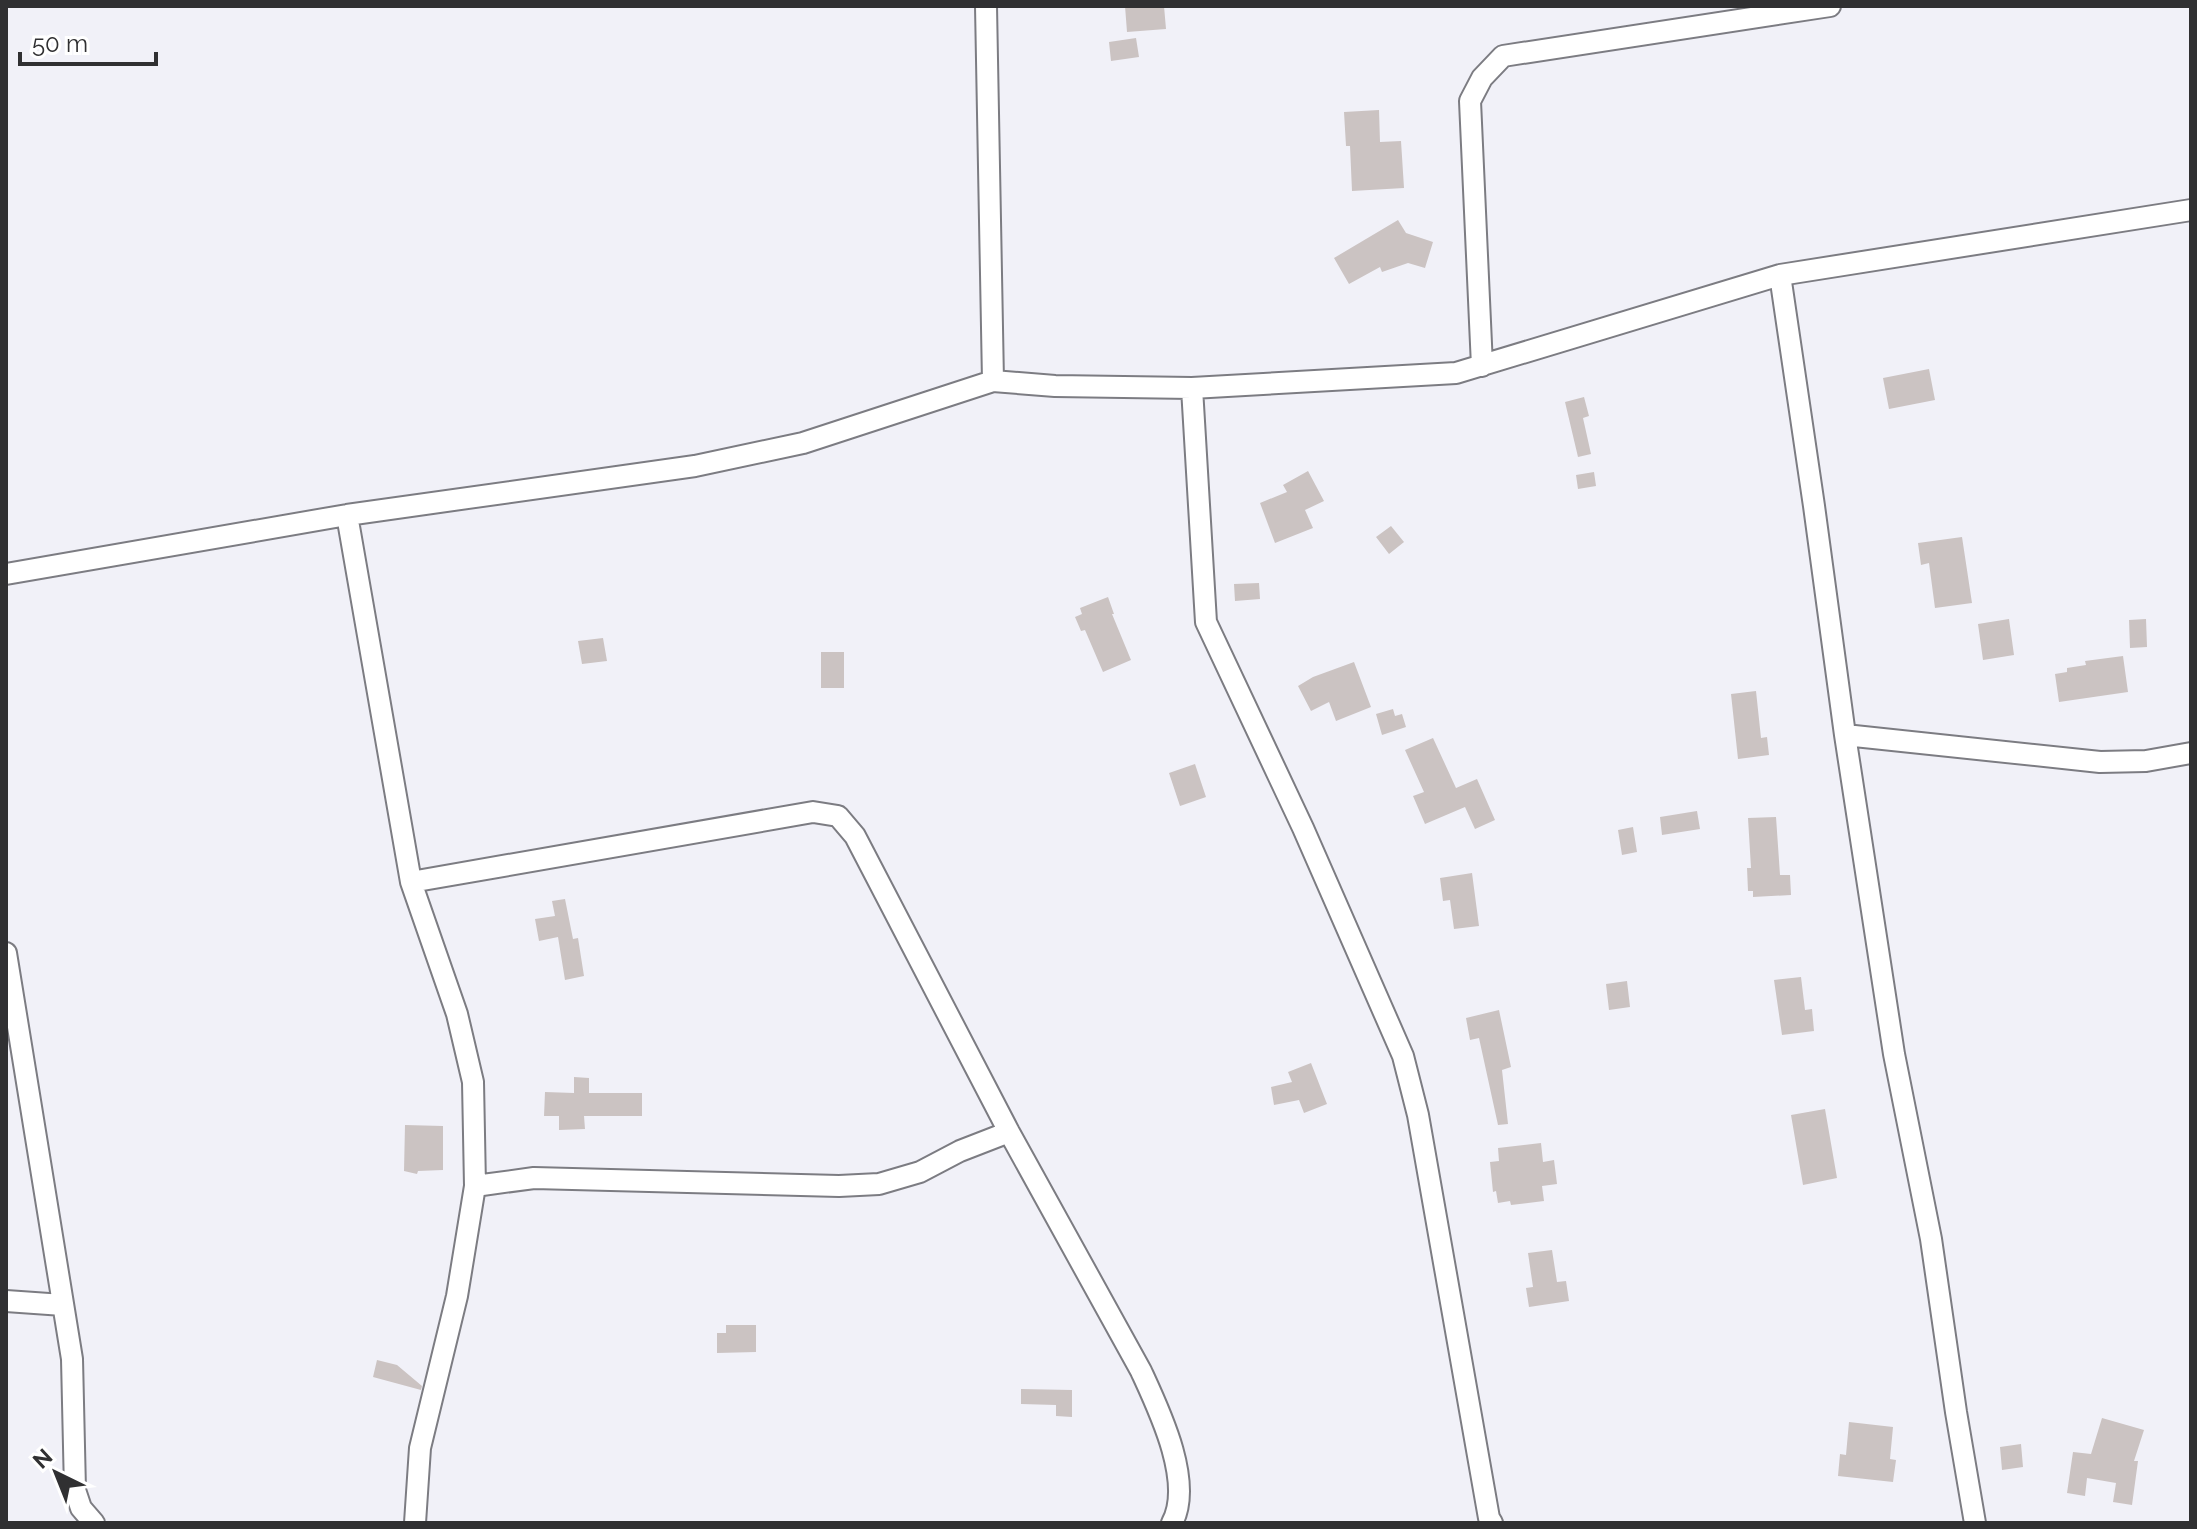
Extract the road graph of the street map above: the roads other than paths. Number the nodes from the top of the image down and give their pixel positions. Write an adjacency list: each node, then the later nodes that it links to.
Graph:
1 (986, 6): 6 (street)
2 (1830, 6): 5 (street)
3 (2191, 210): 4 (street)
4 (1780, 275): 5 (street); 10 (street)
5 (1482, 366): 7 (street)
6 (993, 381): 7 (street); 8 (street)
7 (1192, 388): 21 (street)
8 (347, 515): 9 (street); 12 (street)
9 (6, 574)
10 (1845, 735): 11 (street); 22 (street)
11 (2191, 753)
12 (411, 882): 14 (street); 15 (street)
13 (6, 953): 17 (street)
14 (1009, 1132): 15 (street); 20 (street)
15 (475, 1186): 19 (street)
16 (6, 1301): 17 (street)
17 (63, 1305): 18 (street)
18 (94, 1523)
19 (415, 1523)
20 (1172, 1523)
21 (1492, 1523)
22 (1975, 1523)

